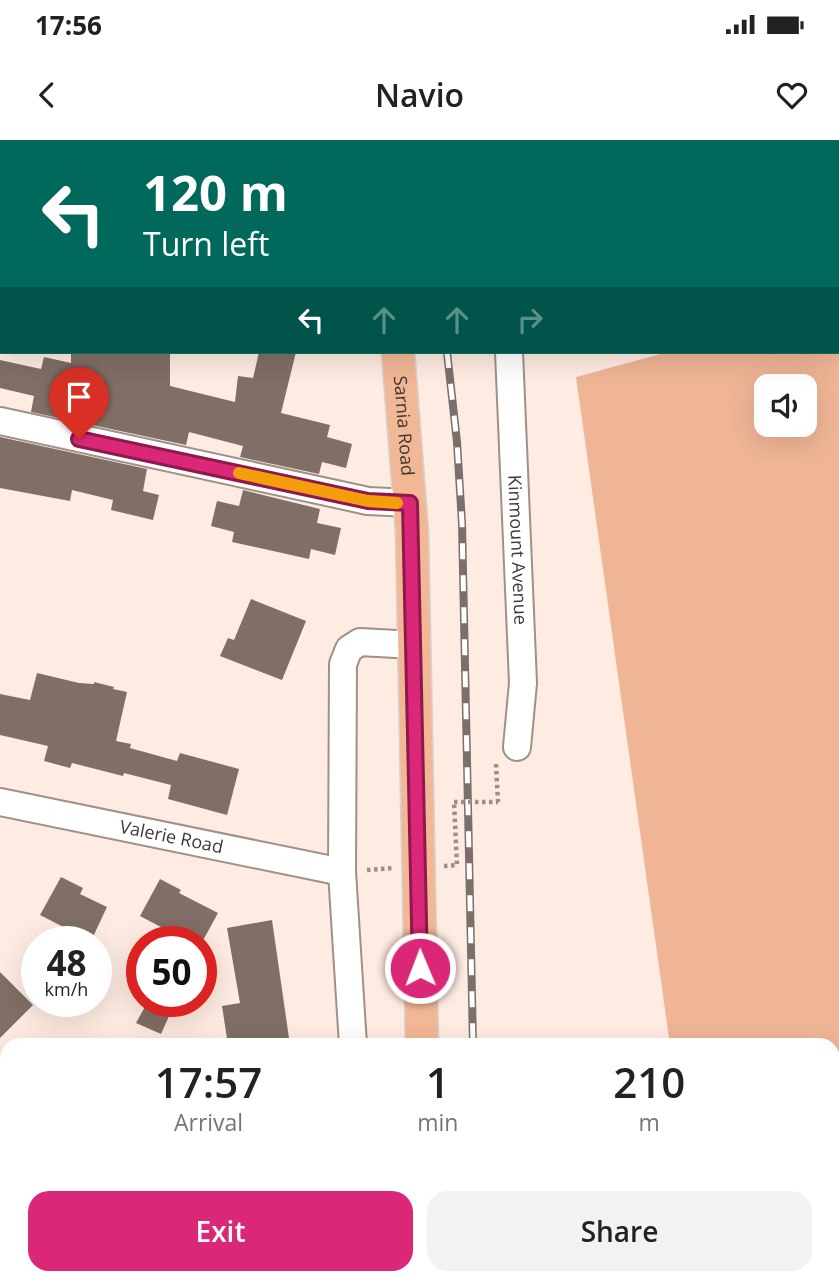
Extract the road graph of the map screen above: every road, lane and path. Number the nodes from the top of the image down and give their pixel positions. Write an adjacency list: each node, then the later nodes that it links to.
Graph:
1 (398, 354): 4 (main road, Sarnia Road)
2 (509, 354): 6 (street, Kinmount Avenue)
3 (0, 421): 4 (street)
4 (410, 503): 5 (main road, Sarnia Road)
5 (414, 645): 9 (street); 11 (main road, Sarnia Road)
6 (507, 755): 8 (path, bridge)
7 (0, 802): 9 (street, Valerie Road)
8 (457, 865)
9 (342, 872): 10 (street)
10 (353, 1038)
11 (422, 1038)

